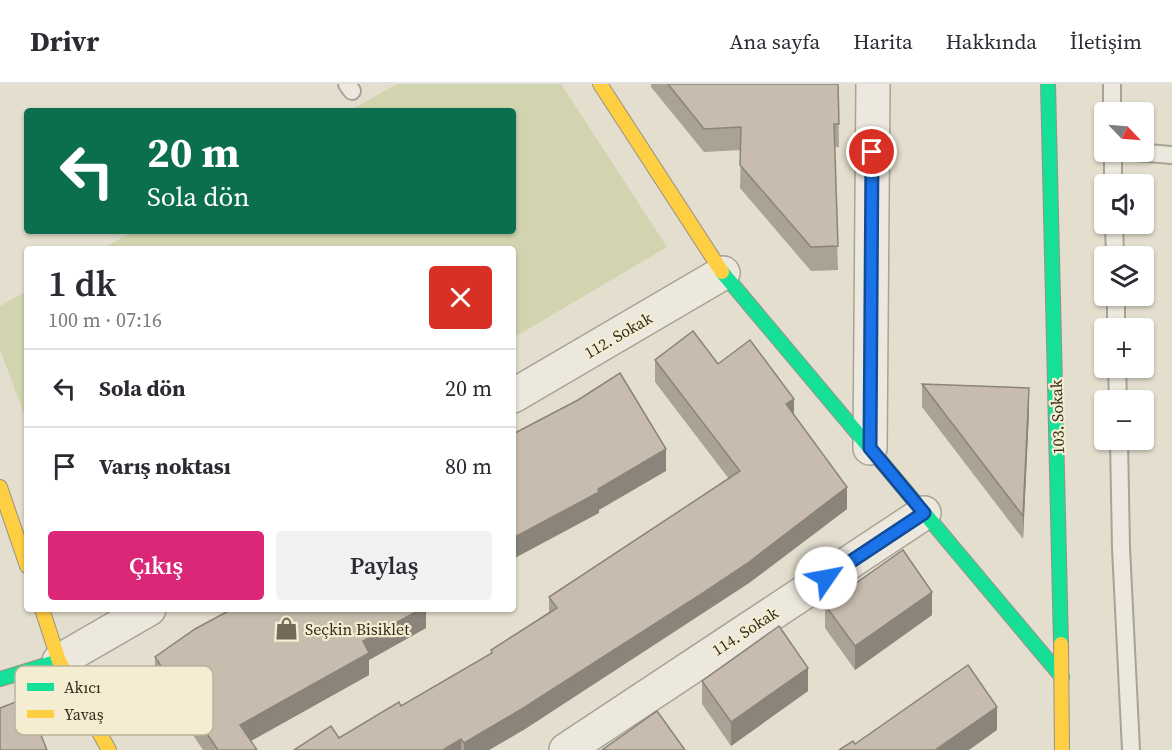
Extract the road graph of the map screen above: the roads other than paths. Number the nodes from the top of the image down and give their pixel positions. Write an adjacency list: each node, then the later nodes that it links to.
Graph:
1 (600, 84): 8 (street)
2 (873, 84): 10 (street)
3 (1048, 84): 21 (street, 103. Sokak)
4 (1112, 84): 5 (lane)
5 (1112, 102)
6 (1154, 154): 7 (lane)
7 (1172, 155)
8 (723, 273): 9 (street, 112. Sokak); 10 (street)
9 (516, 394)
10 (870, 448): 13 (street)
11 (1119, 450): 27 (lane)
12 (0, 487): 14 (street)
13 (924, 513): 21 (street); 25 (street, 114. Sokak)
14 (24, 557)
15 (43, 612): 17 (street)
16 (144, 612): 17 (street)
17 (59, 661): 18 (street); 19 (street)
18 (43, 666)
19 (62, 666)
20 (15, 674): 22 (street)
21 (1062, 677): 26 (street, 103. Sokak)
22 (0, 679)
23 (101, 735): 24 (street)
24 (109, 750)
25 (566, 750)
26 (1062, 750)
27 (1131, 750)

